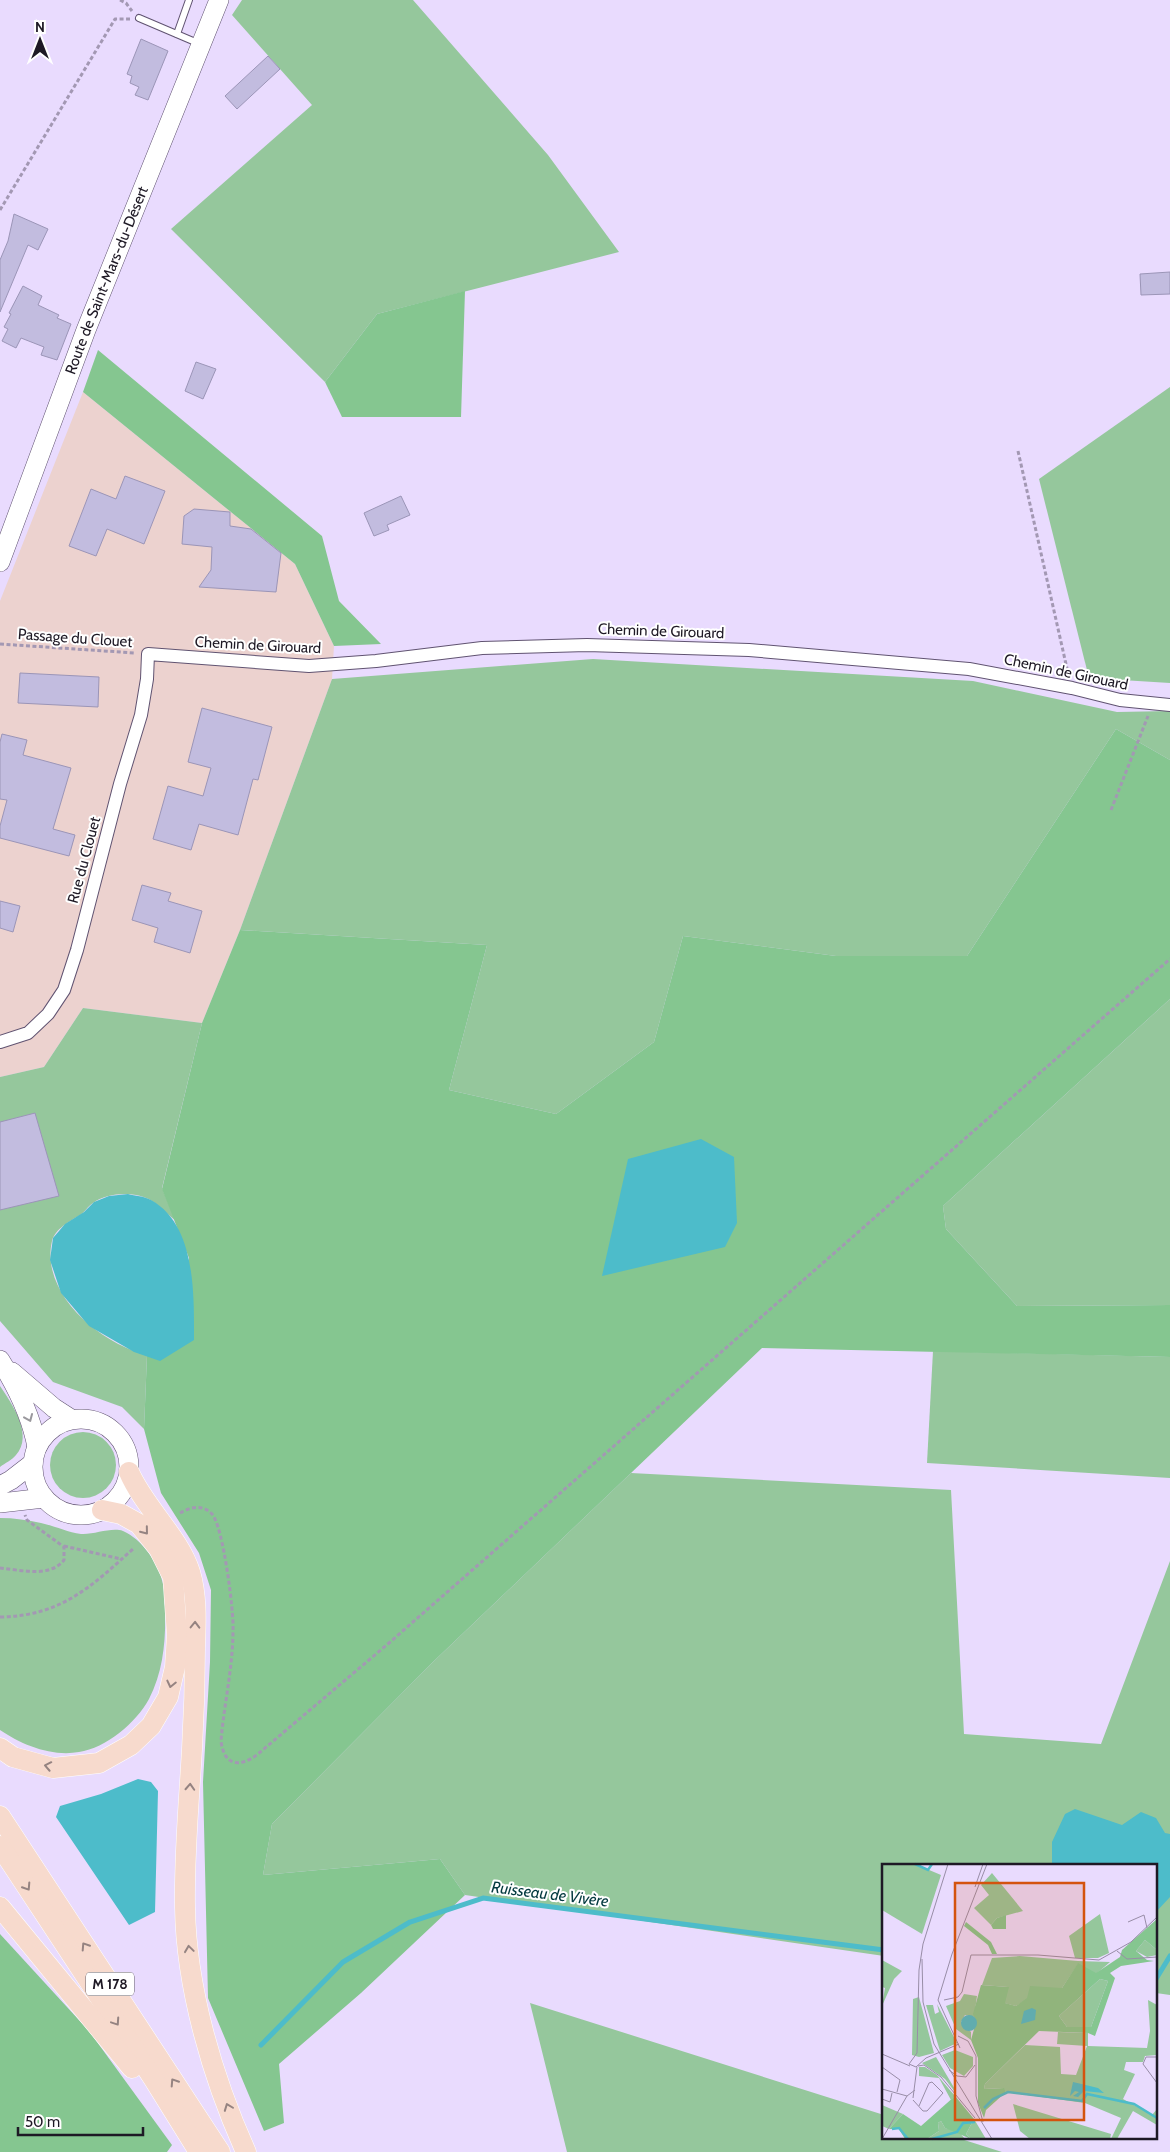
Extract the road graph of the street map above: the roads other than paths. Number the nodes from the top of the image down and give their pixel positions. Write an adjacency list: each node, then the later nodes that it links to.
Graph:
1 (189, 0): 4 (lane)
2 (219, 0): 5 (main road, Route de Saint-Mars-du-Désert)
3 (139, 18): 4 (lane)
4 (177, 34): 5 (lane)
5 (201, 45): 6 (main road, Route de Saint-Mars-du-Désert)
6 (0, 562)
7 (148, 654): 8 (street, Chemin de Girouard); 9 (street, Rue du Clouet)
8 (1170, 705)
9 (0, 1042)
10 (0, 1360): 11 (main road); 12 (main road, one-way to 12)
11 (71, 1420): 12 (main road); 13 (main road)
12 (35, 1455): 14 (main road); 15 (main road)
13 (129, 1472): 17 (main road); 24 (main road, one-way to 13)
14 (0, 1486)
15 (44, 1498): 16 (main road); 17 (main road)
16 (0, 1503)
17 (102, 1510): 18 (main road, one-way to 18)
18 (0, 1748)
19 (0, 1816): 23 (main road, M 178, one-way to 19)
20 (0, 1846): 22 (main road, M 178, one-way to 22)
21 (0, 1907): 22 (main road)
22 (198, 2152)
23 (220, 2152)
24 (246, 2152)

